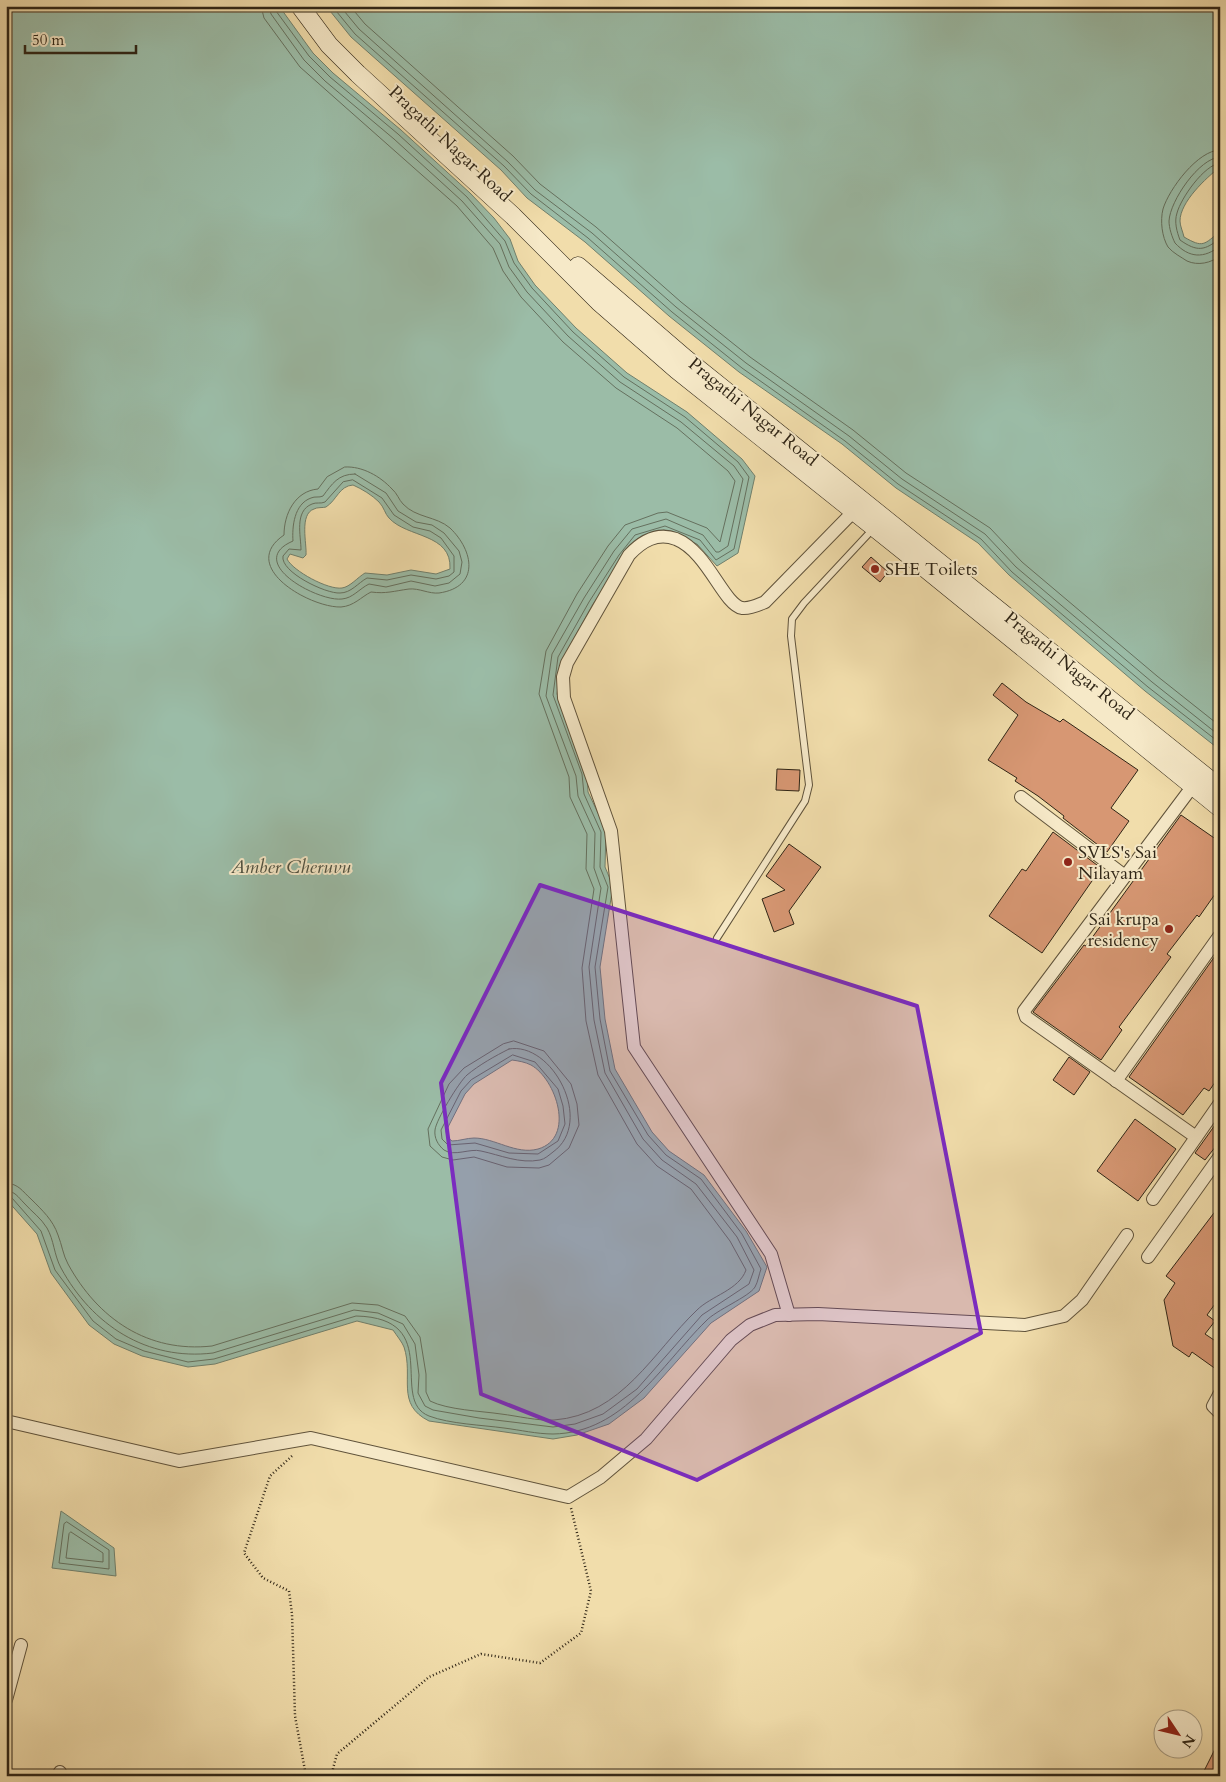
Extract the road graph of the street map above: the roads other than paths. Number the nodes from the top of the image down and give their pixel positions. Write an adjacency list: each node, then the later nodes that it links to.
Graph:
1 (300, 6): 3 (main road, Pragathi Nagar Road)
2 (314, 6): 6 (main road, Pragathi Nagar Road)
3 (853, 512): 4 (main road, Pragathi Nagar Road); 19 (street)
4 (874, 528): 5 (main road, Pragathi Nagar Road); 11 (lane)
5 (1192, 787): 8 (main road, Pragathi Nagar Road); 9 (street)
6 (1220, 788)
7 (1021, 797): 9 (street)
8 (1220, 808)
9 (1125, 876): 12 (street)
10 (1220, 935): 12 (street)
11 (717, 938)
12 (1116, 1081): 14 (street)
13 (1220, 1103): 14 (street)
14 (1196, 1137): 16 (street)
15 (1220, 1156): 18 (street)
16 (1153, 1199)
17 (1127, 1236): 19 (street)
18 (1148, 1257)
19 (789, 1315): 22 (street)
20 (1220, 1393): 21 (street)
21 (1220, 1413)
22 (6, 1421)
23 (21, 1645): 24 (street)
24 (6, 1700)

